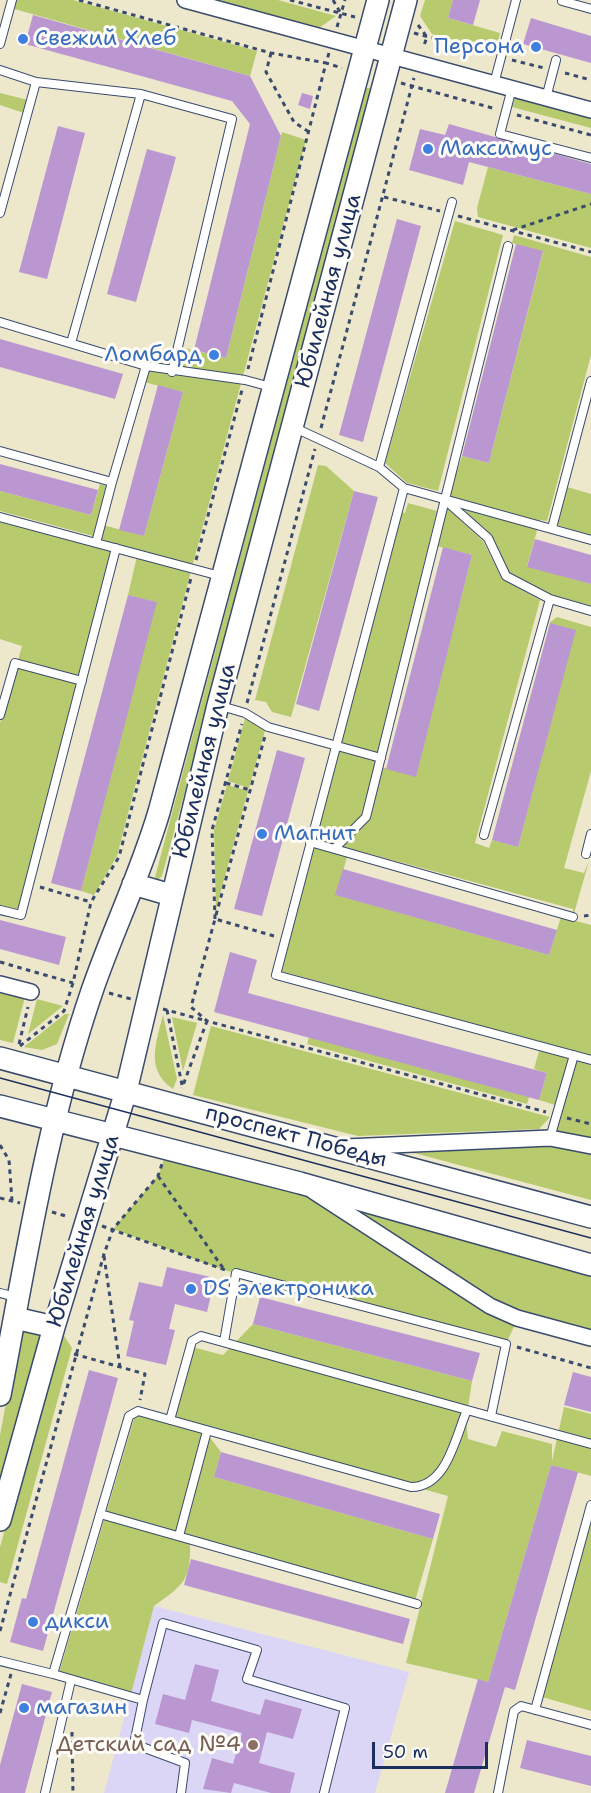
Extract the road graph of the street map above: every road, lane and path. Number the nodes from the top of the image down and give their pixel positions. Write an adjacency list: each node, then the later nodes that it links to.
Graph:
1 (12, 0): 10 (lane)
2 (79, 0): 17 (path)
3 (184, 0): 16 (street)
4 (290, 0): 11 (path)
5 (333, 0): 11 (path)
6 (378, 0): 13 (street, Юбилейная улица)
7 (516, 0): 19 (lane)
8 (562, 1): 9 (lane)
9 (591, 9)
10 (4, 12): 15 (lane)
11 (341, 14): 13 (path)
12 (406, 16): 14 (path); 14 (path); 18 (street, Юбилейная улица)
13 (372, 22): 16 (street, Юбилейная улица)
14 (427, 37): 19 (path); 21 (path)
15 (0, 44)
16 (364, 48): 18 (street); 47 (street, Юбилейная улица)
17 (271, 54): 31 (path); 31 (path)
18 (391, 55): 21 (street); 48 (street, Юбилейная улица)
19 (501, 57): 23 (path); 26 (lane)
20 (556, 60): 23 (lane)
21 (418, 63): 26 (street); 33 (path)
22 (0, 70): 25 (lane)
23 (553, 70): 24 (path); 29 (lane)
24 (591, 80)
25 (36, 82): 28 (lane); 36 (lane)
26 (494, 84): 27 (street)
27 (512, 88): 29 (street); 32 (lane)
28 (141, 94): 42 (lane); 44 (lane)
29 (546, 98): 30 (street)
30 (591, 110)
31 (309, 132): 45 (path)
32 (591, 158)
33 (384, 197): 37 (path); 49 (path)
34 (452, 202): 37 (lane)
35 (591, 204): 38 (path)
36 (0, 213)
37 (450, 214): 38 (path); 51 (lane)
38 (511, 231): 39 (path); 40 (path)
39 (508, 246): 54 (lane)
40 (591, 252)
41 (0, 322): 42 (lane)
42 (71, 342): 43 (lane)
43 (146, 366): 44 (lane); 52 (lane)
44 (172, 372): 45 (lane)
45 (245, 380): 47 (lane); 60 (path)
46 (591, 381): 56 (lane)
47 (274, 388): 61 (street, Юбилейная улица)
48 (293, 426): 49 (lane); 65 (street, Юбилейная улица)
49 (318, 439): 51 (lane); 66 (path)
50 (0, 451): 52 (lane)
51 (379, 467): 53 (lane)
52 (112, 482): 58 (lane)
53 (404, 488): 54 (lane); 69 (lane)
54 (444, 499): 56 (lane); 62 (lane); 70 (lane)
55 (0, 517): 58 (lane)
56 (552, 528): 57 (lane)
57 (591, 540)
58 (96, 543): 59 (lane)
59 (116, 548): 60 (lane); 64 (lane)
60 (193, 569): 61 (lane); 81 (path)
61 (222, 577): 78 (street, Юбилейная улица)
62 (550, 599): 63 (lane); 74 (lane)
63 (591, 611)
64 (82, 681): 67 (lane); 79 (lane)
65 (218, 705): 66 (lane); 80 (street, Юбилейная улица)
66 (245, 713): 68 (lane); 71 (path)
67 (0, 715)
68 (268, 727): 69 (lane); 72 (path)
69 (336, 744): 70 (lane); 75 (lane)
70 (381, 758): 76 (lane)
71 (225, 783): 72 (path); 84 (path)
72 (250, 790): 84 (path)
73 (591, 834): 77 (lane)
74 (484, 835)
75 (310, 842): 76 (lane); 85 (lane)
76 (335, 848): 83 (lane)
77 (586, 854)
78 (133, 884): 80 (street); 93 (street, Юбилейная улица)
79 (29, 885): 81 (path); 82 (lane)
80 (171, 896): 95 (street, Юбилейная улица)
81 (92, 902): 89 (path)
82 (0, 910)
83 (573, 917)
84 (215, 919): 85 (path); 97 (path)
85 (285, 939): 90 (lane)
86 (0, 984): 87 (street)
87 (31, 992)
88 (167, 1010): 94 (path)
89 (18, 1047)
90 (574, 1055): 92 (lane); 97 (lane)
91 (0, 1058): 93 (street, проспект Победы)
92 (591, 1060)
93 (67, 1076): 95 (street, проспект Победы); 98 (street, Юбилейная улица)
94 (183, 1087)
95 (126, 1092): 100 (street, Юбилейная улица); 104 (street, проспект Победы)
96 (0, 1106): 98 (street, проспект Победы)
97 (556, 1115): 99 (path); 101 (lane)
98 (55, 1121): 100 (street, проспект Победы); 109 (street, Юбилейная улица)
99 (591, 1124)
100 (114, 1136): 106 (street, проспект Победы); 111 (street, Юбилейная улица)
101 (550, 1138): 103 (street); 104 (street)
102 (0, 1145): 108 (path)
103 (591, 1146)
104 (335, 1147): 110 (street, проспект Победы)
105 (158, 1176): 115 (path)
106 (300, 1183): 114 (street, проспект Победы); 119 (street)
107 (0, 1198): 108 (path)
108 (12, 1201): 109 (path)
109 (34, 1207): 111 (path); 117 (street, Юбилейная улица)
110 (591, 1217)
111 (88, 1222): 112 (path); 118 (street, Юбилейная улица)
112 (113, 1229): 113 (path); 115 (path)
113 (104, 1254): 122 (path); 123 (path)
114 (591, 1265)
115 (224, 1270): 116 (path)
116 (236, 1273): 120 (lane); 121 (lane)
117 (11, 1303): 118 (street); 125 (street, Юбилейная улица)
118 (54, 1328): 134 (street, Юбилейная улица)
119 (591, 1338)
120 (224, 1342): 126 (lane); 129 (lane)
121 (506, 1344): 124 (path); 128 (lane)
122 (74, 1354): 123 (path); 137 (path)
123 (120, 1367): 127 (path)
124 (591, 1368)
125 (0, 1395)
126 (467, 1410): 128 (lane); 130 (lane)
127 (138, 1411): 129 (lane); 133 (lane)
128 (491, 1416): 131 (lane)
129 (170, 1420): 130 (lane)
130 (207, 1431): 135 (lane)
131 (591, 1444)
132 (591, 1505): 143 (lane)
133 (100, 1514): 135 (lane); 140 (lane)
134 (0, 1520)
135 (178, 1536): 136 (lane)
136 (417, 1604)
137 (0, 1631)
138 (0, 1661): 139 (lane)
139 (14, 1665): 140 (lane); 144 (path)
140 (53, 1674): 141 (lane)
141 (71, 1680): 142 (lane); 147 (lane)
142 (143, 1700): 149 (lane); 150 (lane)
143 (535, 1710): 146 (lane); 151 (lane)
144 (0, 1713)
145 (72, 1725): 148 (path)
146 (591, 1725)
147 (45, 1793)
148 (73, 1793)
149 (181, 1793)
150 (324, 1793)
151 (498, 1793)

